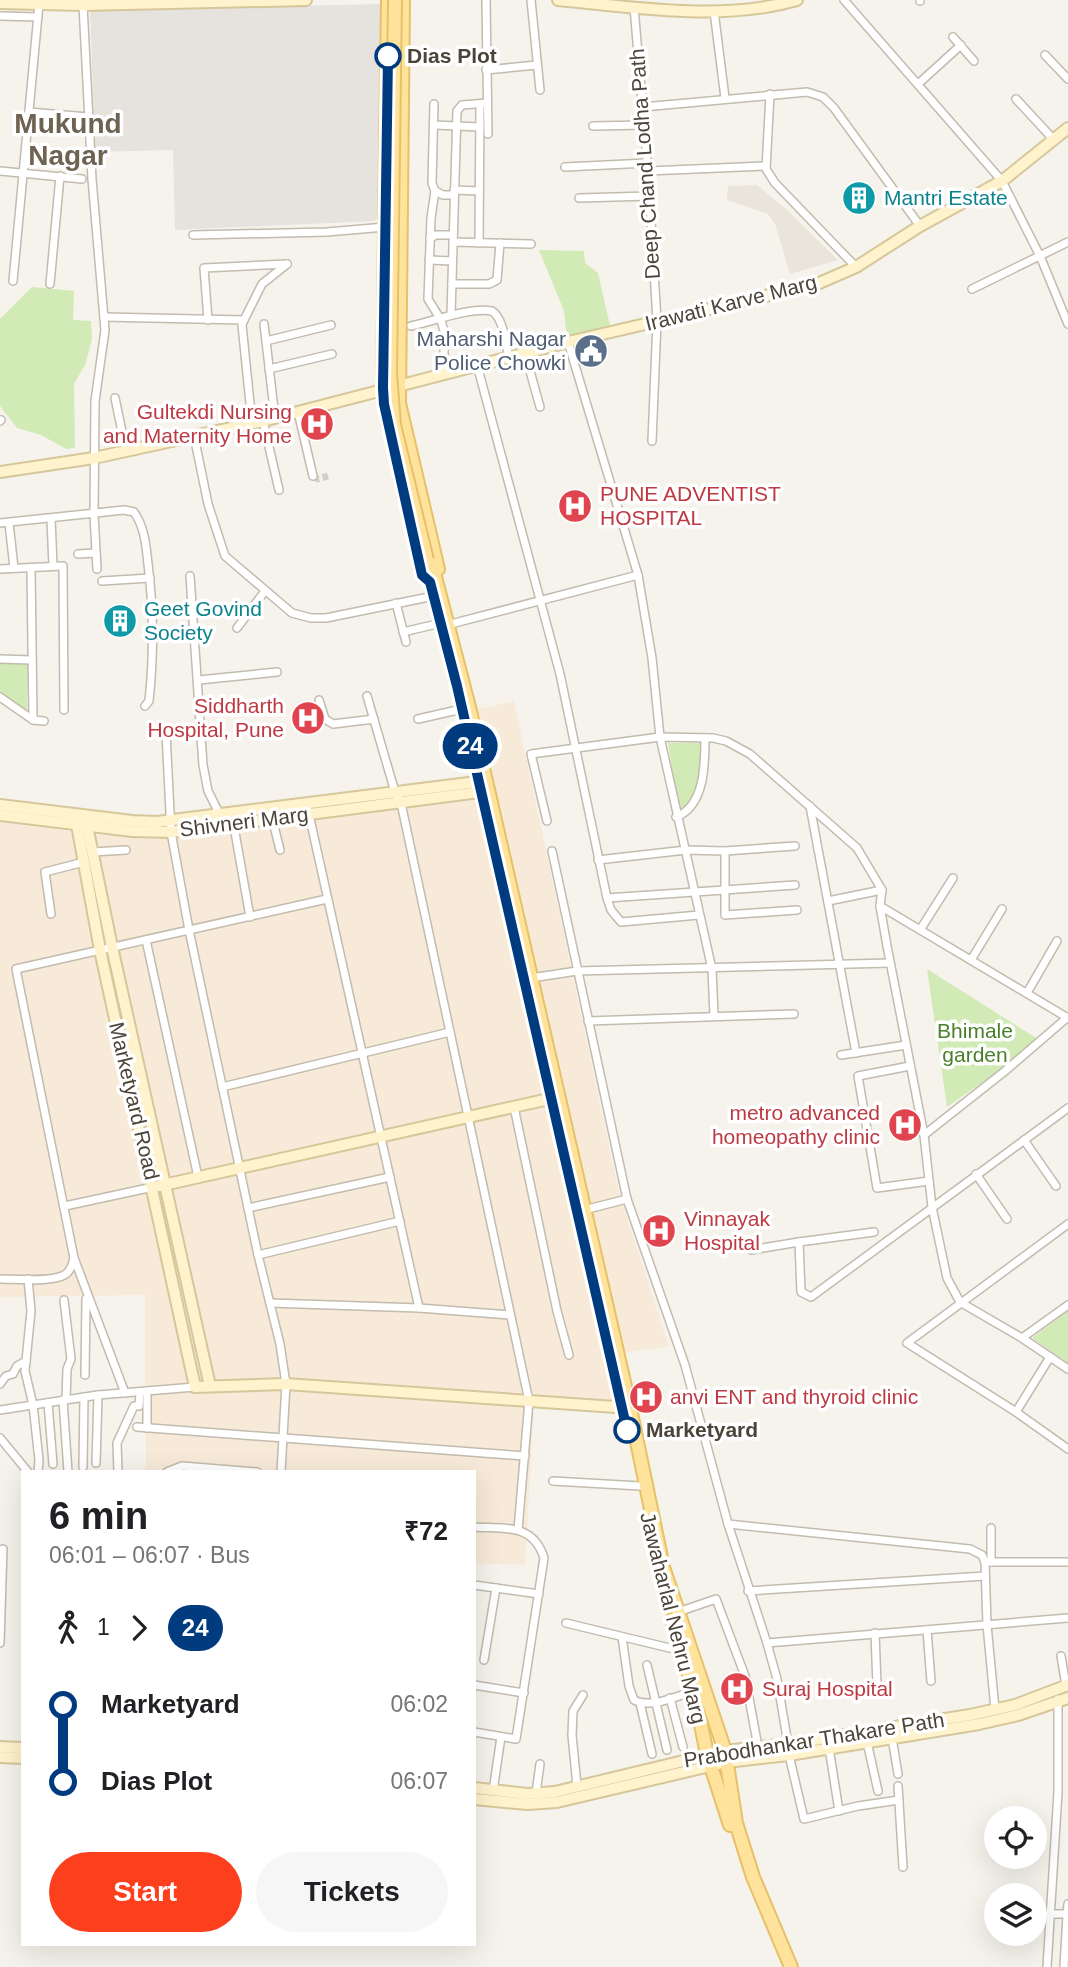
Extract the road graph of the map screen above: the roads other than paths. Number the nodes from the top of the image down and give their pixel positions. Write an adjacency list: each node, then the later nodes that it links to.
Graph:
1 (306, 0): 12 (main road)
2 (388, 0): 56 (main road, Jawaharlal Nehru Marg)
3 (395, 0): 117 (main road, bridge)
4 (403, 0): 90 (main road, Jawaharlal Nehru Marg)
5 (485, 0): 22 (street)
6 (531, 0): 21 (street)
7 (558, 0): 13 (main road)
8 (797, 0): 14 (main road)
9 (844, 0): 24 (street)
10 (0, 3): 11 (main road)
11 (39, 4): 12 (main road); 16 (street)
12 (83, 5): 33 (street)
13 (634, 7): 14 (main road); 31 (street, Deep Chand Lodha Path)
14 (714, 12): 27 (street)
15 (0, 16): 16 (street)
16 (38, 18): 32 (street)
17 (953, 37): 18 (street)
18 (961, 46): 20 (street); 24 (street)
19 (1045, 55): 23 (street)
20 (974, 61)
21 (537, 65): 22 (street); 25 (street)
22 (486, 70): 30 (street)
23 (1068, 79)
24 (918, 84): 49 (street)
25 (540, 90)
26 (770, 94): 27 (street); 42 (street); 55 (street)
27 (725, 98): 31 (street)
28 (1016, 99): 41 (street)
29 (434, 104): 34 (street)
30 (484, 104): 35 (street); 37 (street); 40 (street)
31 (643, 107): 36 (street, Deep Chand Lodha Path)
32 (29, 112): 33 (street); 46 (street)
33 (88, 117): 73 (street)
34 (433, 125): 35 (street); 50 (street)
35 (456, 125): 37 (street); 52 (street)
36 (644, 125): 38 (street); 44 (street, Deep Chand Lodha Path)
37 (480, 127): 51 (street)
38 (593, 127)
39 (1068, 128): 41 (main road, Irawati Karve Marg)
40 (488, 134)
41 (1054, 140): 49 (main road, Irawati Karve Marg)
42 (766, 166): 44 (street); 67 (street)
43 (565, 167): 44 (street)
44 (648, 167): 53 (street, Deep Chand Lodha Path)
45 (0, 171): 46 (street)
46 (23, 173): 47 (street); 68 (street)
47 (60, 176): 48 (street); 69 (street)
48 (82, 179)
49 (1002, 181): 55 (main road, Irawati Karve Marg); 64 (street)
50 (435, 191): 52 (street); 58 (street)
51 (479, 191): 52 (street); 61 (street)
52 (454, 193): 59 (street)
53 (649, 196): 54 (street); 77 (street, Deep Chand Lodha Path)
54 (579, 198)
55 (920, 226): 67 (main road, Irawati Karve Marg)
56 (385, 227): 57 (street); 91 (main road, Jawaharlal Nehru Marg)
57 (193, 235)
58 (430, 239): 59 (street); 65 (street)
59 (453, 239): 61 (street); 66 (street)
60 (1068, 242): 64 (street)
61 (479, 243): 62 (street)
62 (500, 243): 63 (street); 70 (street)
63 (531, 244)
64 (1040, 256): 71 (street); 79 (street)
65 (429, 260): 66 (street); 76 (street)
66 (452, 261): 70 (street)
67 (856, 267): 77 (main road, Irawati Karve Marg)
68 (13, 281)
69 (50, 284)
70 (452, 284): 72 (street)
71 (972, 289)
72 (451, 315): 76 (street); 86 (street)
73 (104, 317): 74 (street); 99 (street)
74 (208, 320): 75 (street); 75 (street)
75 (244, 320): 95 (street)
76 (442, 320): 81 (street); 88 (street)
77 (657, 321): 83 (main road, Irawati Karve Marg); 97 (street, Deep Chand Lodha Path)
78 (264, 324): 82 (street)
79 (1068, 324)
80 (331, 325): 82 (street)
81 (411, 326)
82 (266, 341): 89 (street)
83 (568, 342): 84 (main road, Irawati Karve Marg); 113 (street)
84 (525, 353): 86 (main road, Irawati Karve Marg); 93 (street)
85 (332, 354): 89 (street)
86 (509, 357): 87 (main road, Irawati Karve Marg)
87 (477, 365): 90 (main road, Irawati Karve Marg); 120 (street)
88 (444, 367)
89 (269, 369): 95 (street)
90 (398, 386): 91 (main road, Irawati Karve Marg); 117 (main road, Jawaharlal Nehru Marg)
91 (383, 388): 94 (main road, Irawati Karve Marg); 117 (main road, Jawaharlal Nehru Marg)
92 (115, 398): 98 (street)
93 (540, 407)
94 (298, 412): 95 (main road, Irawati Karve Marg); 101 (street)
95 (263, 421): 96 (main road, Irawati Karve Marg); 102 (street)
96 (194, 436): 98 (main road, Irawati Karve Marg); 118 (street)
97 (652, 441)
98 (126, 451): 99 (main road, Irawati Karve Marg)
99 (94, 458): 100 (main road, Irawati Karve Marg); 103 (street)
100 (0, 472)
101 (313, 476)
102 (279, 490)
103 (94, 515): 104 (street); 106 (street); 115 (street)
104 (51, 519): 105 (street); 108 (street)
105 (4, 523): 109 (street)
106 (96, 553): 107 (street); 112 (street)
107 (78, 554)
108 (53, 566): 110 (street); 135 (street)
109 (14, 568): 110 (street); 111 (street)
110 (31, 568): 127 (street)
111 (0, 569)
112 (97, 569)
113 (638, 575): 120 (street); 141 (street)
114 (190, 576): 129 (street)
115 (150, 578): 116 (street); 133 (street)
116 (102, 581)
117 (433, 581): 119 (main road, Jawaharlal Nehru Marg); 122 (main road, Jawaharlal Nehru Marg)
118 (265, 591): 121 (street); 123 (street)
119 (434, 596): 121 (street); 122 (main road, Jawaharlal Nehru Marg)
120 (540, 599): 122 (street); 143 (street)
121 (396, 603): 124 (street)
122 (444, 624): 124 (street); 134 (main road, Jawaharlal Nehru Marg); 144 (main road, Jawaharlal Nehru Marg)
123 (237, 628)
124 (403, 632): 125 (street)
125 (406, 642)
126 (0, 659): 127 (street)
127 (31, 660): 138 (street)
128 (277, 672): 129 (street)
129 (199, 680): 151 (street)
130 (367, 696): 136 (street)
131 (0, 697): 138 (street)
132 (319, 700): 136 (street)
133 (145, 706)
134 (462, 709): 137 (street); 144 (main road, Jawaharlal Nehru Marg)
135 (64, 710)
136 (374, 719): 145 (street)
137 (418, 719)
138 (33, 720): 139 (street)
139 (44, 721)
140 (166, 733): 156 (street)
141 (660, 737): 142 (street); 143 (street); 152 (street)
142 (705, 737): 148 (street); 152 (street)
143 (574, 749): 155 (street); 164 (street)
144 (483, 786): 145 (main road, Shivneri Marg); 146 (main road, Shivneri Marg); 190 (main road, Jawaharlal Nehru Marg)
145 (395, 792): 146 (street); 149 (main road, Shivneri Marg)
146 (401, 803): 149 (main road, Shivneri Marg); 196 (street)
147 (0, 805): 154 (main road, Shivneri Marg)
148 (810, 806): 169 (street); 173 (street)
149 (308, 808): 151 (main road, Shivneri Marg); 153 (main road, Shivneri Marg); 172 (street)
150 (0, 815): 154 (main road, Shivneri Marg)
151 (228, 817): 153 (main road, Shivneri Marg); 156 (main road, Shivneri Marg); 179 (street)
152 (676, 817): 160 (street)
153 (272, 818): 159 (street)
154 (81, 820): 156 (main road, Shivneri Marg); 163 (main road, Marketyard Road); 165 (main road, Marketyard Road)
155 (547, 821)
156 (171, 826): 180 (street)
157 (795, 846): 162 (street)
158 (126, 850): 163 (street)
159 (280, 850)
160 (686, 850): 162 (street); 164 (street); 170 (street)
161 (552, 851): 189 (street)
162 (725, 851): 168 (street)
163 (92, 852): 184 (main road, Marketyard Road)
164 (598, 860): 171 (street)
165 (83, 862): 177 (street); 184 (main road, Marketyard Road)
166 (953, 878): 181 (street)
167 (795, 885): 168 (street)
168 (724, 889): 170 (street); 176 (street)
169 (882, 890): 173 (street); 174 (street)
170 (693, 892): 171 (street); 178 (street)
171 (607, 898): 178 (street)
172 (327, 899): 179 (street); 198 (street)
173 (828, 901): 187 (street)
174 (880, 906): 181 (street); 186 (street)
175 (1002, 909): 185 (street)
176 (797, 910)
177 (51, 914)
178 (699, 915): 188 (street)
179 (250, 917): 180 (street)
180 (189, 930): 182 (street); 202 (street)
181 (920, 930): 185 (street)
182 (146, 940): 184 (street); 212 (street)
183 (1057, 941): 191 (street)
184 (106, 949): 215 (main road, Marketyard Road); 218 (street)
185 (971, 960): 191 (street)
186 (890, 963): 187 (street); 197 (street)
187 (839, 965): 188 (street); 199 (street)
188 (712, 969): 189 (street); 193 (street)
189 (578, 971): 190 (street); 195 (street)
190 (527, 978): 203 (main road, Jawaharlal Nehru Marg)
191 (1027, 993): 194 (street)
192 (794, 1014): 193 (street)
193 (714, 1016): 195 (street)
194 (1068, 1017): 207 (street)
195 (588, 1021): 217 (street)
196 (450, 1032): 198 (street); 206 (street)
197 (906, 1045): 199 (street); 201 (street)
198 (362, 1053): 202 (street); 208 (street)
199 (856, 1053): 200 (street)
200 (841, 1055)
201 (910, 1066): 207 (street); 214 (street)
202 (222, 1087): 210 (street)
203 (555, 1098): 204 (main road); 221 (main road, Jawaharlal Nehru Marg); 257 (main road, Jawaharlal Nehru Marg)
204 (514, 1107): 206 (main road); 240 (street)
205 (1068, 1108): 209 (street)
206 (468, 1117): 208 (main road); 238 (street)
207 (924, 1135): 214 (street)
208 (381, 1137): 210 (main road); 213 (street)
209 (1024, 1140): 211 (street); 216 (street)
210 (239, 1168): 212 (main road); 219 (street)
211 (976, 1174): 220 (street); 222 (street)
212 (198, 1177): 215 (main road)
213 (390, 1177): 219 (street); 223 (street)
214 (929, 1181): 220 (street)
215 (159, 1186): 218 (street); 247 (main road, Marketyard Road); 248 (main road, Marketyard Road)
216 (1056, 1186)
217 (627, 1199): 221 (street); 278 (street)
218 (65, 1206): 229 (street)
219 (248, 1208): 228 (street)
220 (932, 1208): 226 (street); 234 (street)
221 (584, 1210): 257 (main road, Jawaharlal Nehru Marg)
222 (1007, 1219)
223 (400, 1221): 228 (street); 237 (street)
224 (1068, 1224): 234 (street)
225 (874, 1232): 226 (street)
226 (799, 1242): 227 (street)
227 (751, 1250)
228 (258, 1255): 235 (street)
229 (74, 1258): 231 (street); 232 (street)
230 (0, 1279): 231 (street)
231 (28, 1279): 242 (street)
232 (88, 1295): 244 (street); 250 (street)
233 (64, 1300): 253 (street)
234 (960, 1302): 239 (street); 259 (street)
235 (270, 1303): 237 (street); 246 (street)
236 (1068, 1305): 239 (street)
237 (419, 1308): 238 (street)
238 (510, 1315): 254 (street)
239 (1022, 1338): 241 (street)
240 (569, 1355)
241 (1050, 1357): 243 (street); 259 (street)
242 (26, 1362): 245 (street); 256 (street)
243 (1068, 1369)
244 (85, 1375)
245 (0, 1384)
246 (286, 1384): 247 (main road); 254 (main road); 262 (street)
247 (211, 1386): 248 (main road)
248 (195, 1387): 249 (street)
249 (143, 1391): 250 (street); 261 (street); 272 (street)
250 (125, 1393): 251 (street)
251 (98, 1395): 252 (street); 267 (street)
252 (83, 1397): 253 (street); 268 (street)
253 (64, 1400): 255 (street); 271 (street)
254 (529, 1401): 257 (main road); 265 (street)
255 (48, 1403): 256 (street); 266 (street)
256 (33, 1405): 258 (street); 270 (street)
257 (626, 1408): 277 (main road, Jawaharlal Nehru Marg); 290 (main road, Jawaharlal Nehru Marg)
258 (0, 1410)
259 (1016, 1412): 264 (street)
260 (137, 1427): 261 (street)
261 (147, 1428): 262 (street)
262 (283, 1437): 265 (street); 275 (street)
263 (0, 1438): 269 (street)
264 (1068, 1449)
265 (525, 1456): 281 (street)
266 (53, 1464)
267 (96, 1464)
268 (83, 1467)
269 (26, 1470)
270 (38, 1470)
271 (68, 1470)
272 (118, 1470)
273 (172, 1470): 274 (street)
274 (232, 1470)
275 (281, 1470)
276 (553, 1481): 277 (street)
277 (640, 1486): 290 (main road, Jawaharlal Nehru Marg)
278 (728, 1524): 283 (street); 288 (street)
279 (476, 1527): 281 (street)
280 (991, 1528): 283 (street)
281 (518, 1530): 289 (street)
282 (2, 1549): 297 (street)
283 (988, 1562): 284 (street); 285 (street)
284 (1068, 1562)
285 (985, 1576): 288 (street); 293 (street)
286 (476, 1585): 287 (street)
287 (496, 1588): 289 (street); 301 (street)
288 (748, 1591): 298 (street)
289 (539, 1594): 308 (street)
290 (674, 1609): 299 (main road, Jawaharlal Nehru Marg); 320 (street); 326 (main road, Jawaharlal Nehru Marg)
291 (1068, 1618): 293 (street)
292 (566, 1623): 296 (street)
293 (987, 1625): 294 (street); 313 (street)
294 (927, 1629): 295 (street); 303 (street)
295 (875, 1633): 298 (street); 305 (street)
296 (622, 1637): 299 (street); 312 (street)
297 (0, 1643)
298 (767, 1643): 323 (street)
299 (682, 1651): 306 (main road, Jawaharlal Nehru Marg)
300 (1061, 1656): 307 (street)
301 (484, 1660)
302 (647, 1665): 311 (street)
303 (931, 1681)
304 (476, 1685): 308 (street)
305 (877, 1685)
306 (694, 1691): 310 (street); 329 (main road, Jawaharlal Nehru Marg)
307 (1063, 1692): 313 (main road, Prabodhankar Thakare Path); 316 (main road, Prabodhankar Thakare Path); 344 (street)
308 (524, 1693): 315 (street)
309 (583, 1695): 332 (street)
310 (670, 1698): 311 (street); 319 (street)
311 (656, 1702): 312 (street); 324 (street)
312 (640, 1703): 325 (street)
313 (995, 1709): 323 (main road, Prabodhankar Thakare Path)
314 (476, 1732): 315 (street)
315 (501, 1737): 335 (street)
316 (892, 1738): 317 (main road, Prabodhankar Thakare Path); 331 (street)
317 (867, 1742): 322 (main road, Prabodhankar Thakare Path); 336 (street)
318 (0, 1747): 321 (main road)
319 (682, 1747)
320 (758, 1747): 323 (main road, Prabodhankar Thakare Path); 326 (main road, Prabodhankar Thakare Path)
321 (21, 1748)
322 (829, 1748): 323 (main road, Prabodhankar Thakare Path); 341 (street)
323 (788, 1749): 326 (main road, Prabodhankar Thakare Path); 341 (street)
324 (667, 1751)
325 (652, 1754)
326 (726, 1756): 329 (main road, Prabodhankar Thakare Path); 338 (main road, Jawaharlal Nehru Marg)
327 (0, 1757): 328 (main road)
328 (21, 1758)
329 (708, 1760): 332 (main road, Prabodhankar Thakare Path); 338 (main road, Jawaharlal Nehru Marg); 339 (main road, Prabodhankar Thakare Path)
330 (540, 1764): 337 (street)
331 (898, 1774)
332 (577, 1786): 337 (main road, Prabodhankar Thakare Path)
333 (898, 1786): 340 (street)
334 (476, 1788): 335 (main road, Prabodhankar Thakare Path)
335 (493, 1791): 337 (main road, Prabodhankar Thakare Path)
336 (878, 1791)
337 (536, 1793)
338 (726, 1794): 346 (main road); 347 (main road)
339 (476, 1799)
340 (899, 1800): 341 (street); 342 (street)
341 (839, 1811)
342 (903, 1867)
343 (1068, 1904): 345 (street)
344 (1050, 1914): 345 (street); 348 (street)
345 (1067, 1914): 349 (street)
346 (782, 1967)
347 (791, 1967)
348 (1047, 1967)
349 (1064, 1967)

